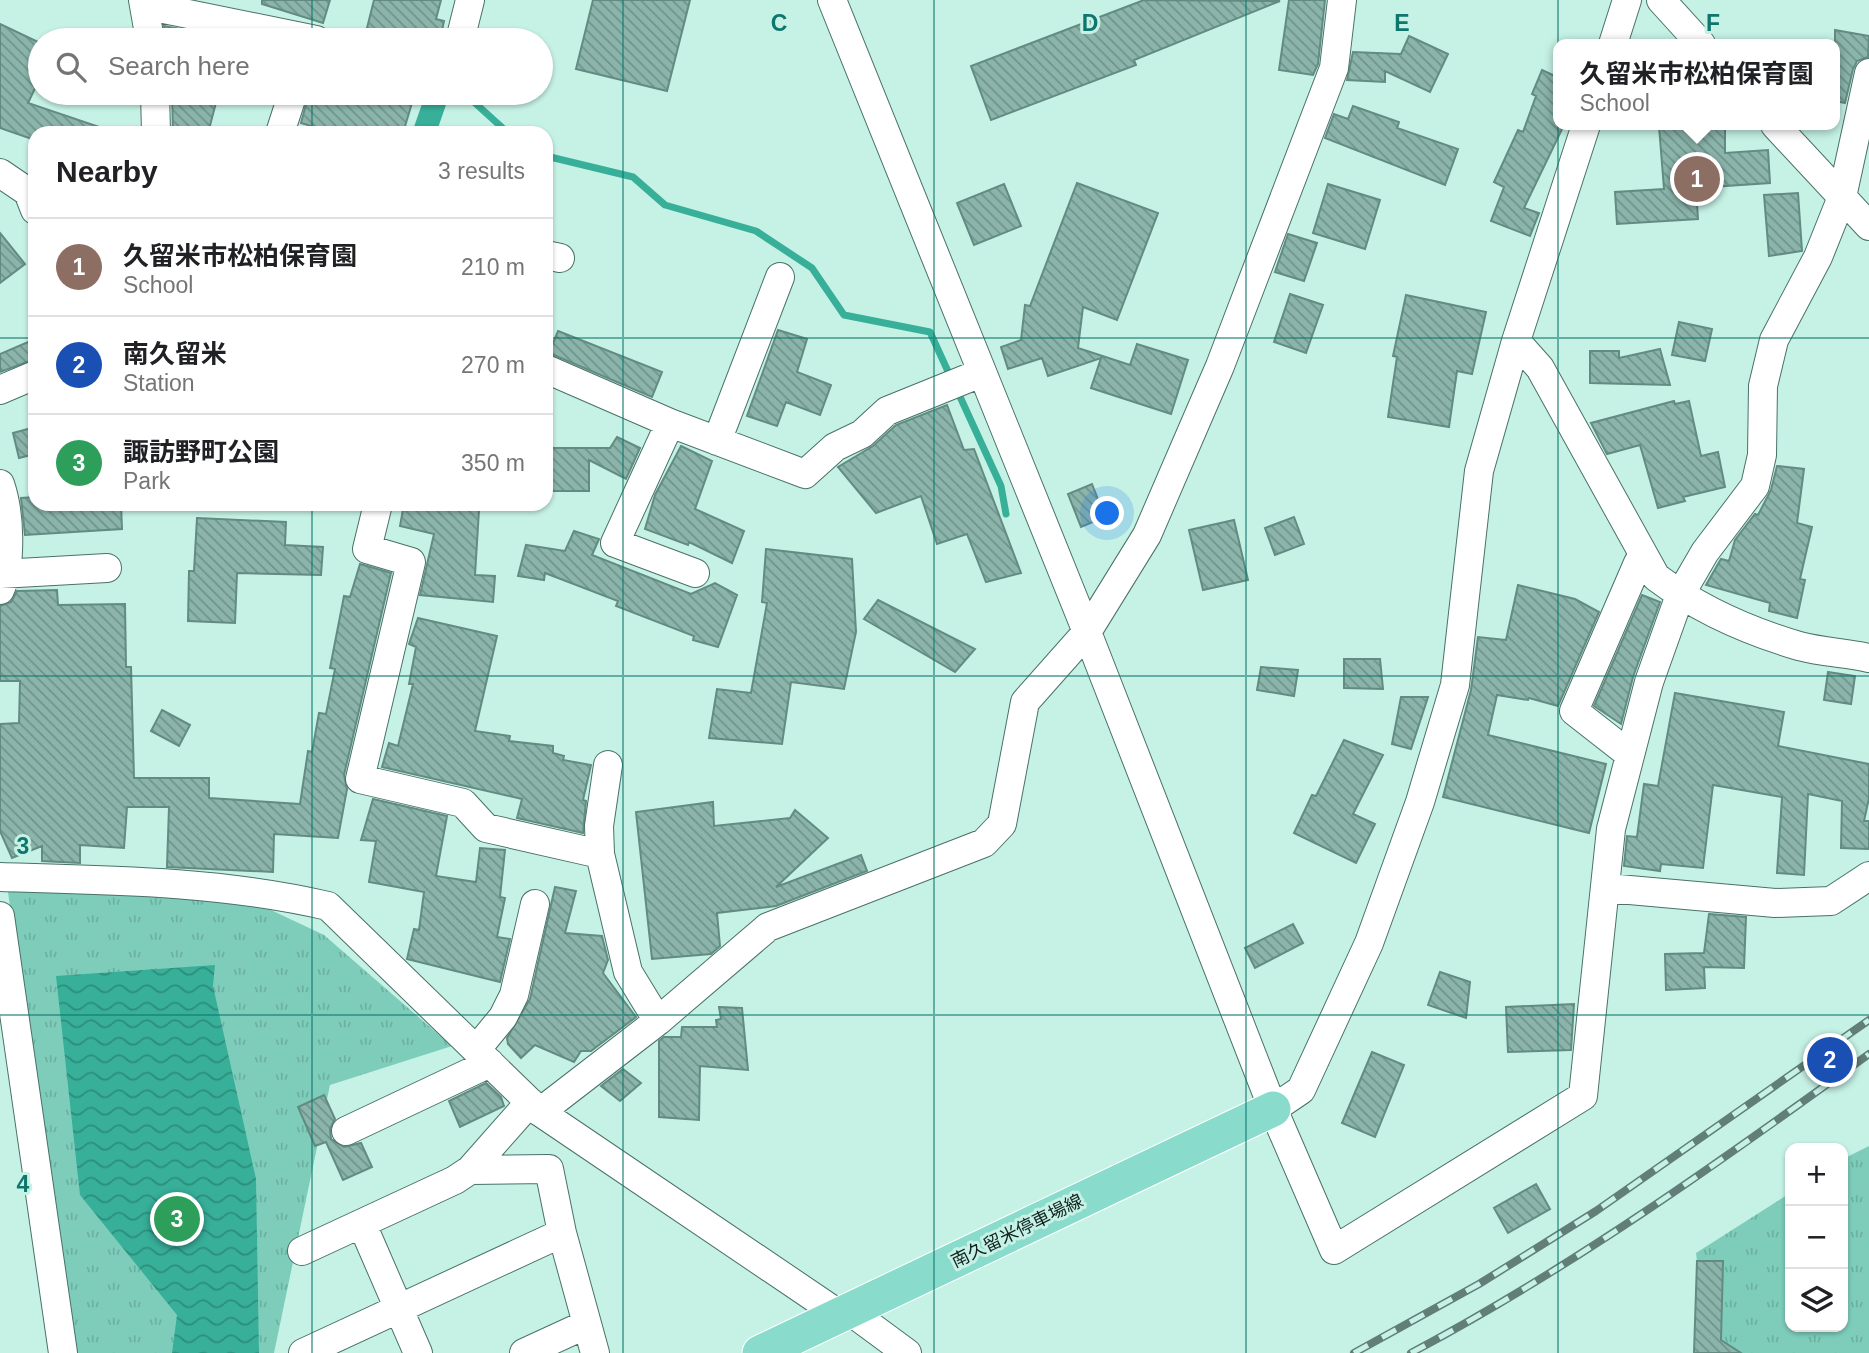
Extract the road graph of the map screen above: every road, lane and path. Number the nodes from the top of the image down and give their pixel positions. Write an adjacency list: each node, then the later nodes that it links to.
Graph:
1 (470, 0): 9 (street)
2 (832, 0): 26 (street)
3 (1342, 0): 38 (street)
4 (1627, 0): 10 (street)
5 (1661, 0): 11 (street)
6 (143, 3): 7 (street); 8 (street)
7 (148, 28)
8 (257, 28)
9 (463, 28)
10 (1615, 39)
11 (1696, 39)
12 (1869, 73): 21 (street)
13 (155, 105): 15 (street)
14 (289, 105): 16 (street)
15 (156, 126)
16 (283, 126)
17 (1584, 130): 24 (street)
18 (1780, 130): 21 (street)
19 (0, 173): 20 (street)
20 (28, 192)
21 (1842, 197): 22 (street); 37 (street)
22 (1869, 226)
23 (780, 278): 30 (street)
24 (1516, 341): 33 (street); 51 (street)
25 (553, 372): 29 (street)
26 (981, 373): 30 (street); 38 (street)
27 (28, 378): 28 (street)
28 (0, 390)
29 (670, 423): 30 (street); 35 (street)
30 (716, 441)
31 (0, 484): 36 (street)
32 (376, 511): 42 (street)
33 (1645, 558): 37 (street); 40 (street)
34 (107, 568): 36 (street)
35 (695, 573)
36 (2, 579)
37 (1680, 595): 39 (street); 40 (street)
38 (1087, 632): 48 (street); 51 (street)
39 (1869, 658)
40 (1629, 754): 45 (street)
41 (608, 765): 42 (street)
42 (600, 854): 48 (street)
43 (1869, 876): 45 (street)
44 (0, 877): 49 (street)
45 (1607, 888): 51 (street)
46 (535, 904): 49 (street)
47 (0, 916): 60 (street)
48 (658, 1021): 50 (street)
49 (483, 1057): 50 (street); 52 (street)
50 (535, 1107): 53 (street); 59 (street)
51 (1273, 1109): 59 (main road, 南久留米停車場線)
52 (346, 1131)
53 (470, 1170): 54 (street); 55 (street)
54 (362, 1224): 56 (street); 57 (street)
55 (562, 1233): 57 (street); 58 (street)
56 (302, 1251)
57 (398, 1309): 61 (street); 62 (street)
58 (587, 1324): 63 (street); 64 (street)
59 (861, 1327): 65 (main road, 南久留米停車場線); 66 (street)
60 (63, 1353)
61 (303, 1353)
62 (418, 1353)
63 (524, 1353)
64 (595, 1353)
65 (760, 1353)
66 (907, 1353)

